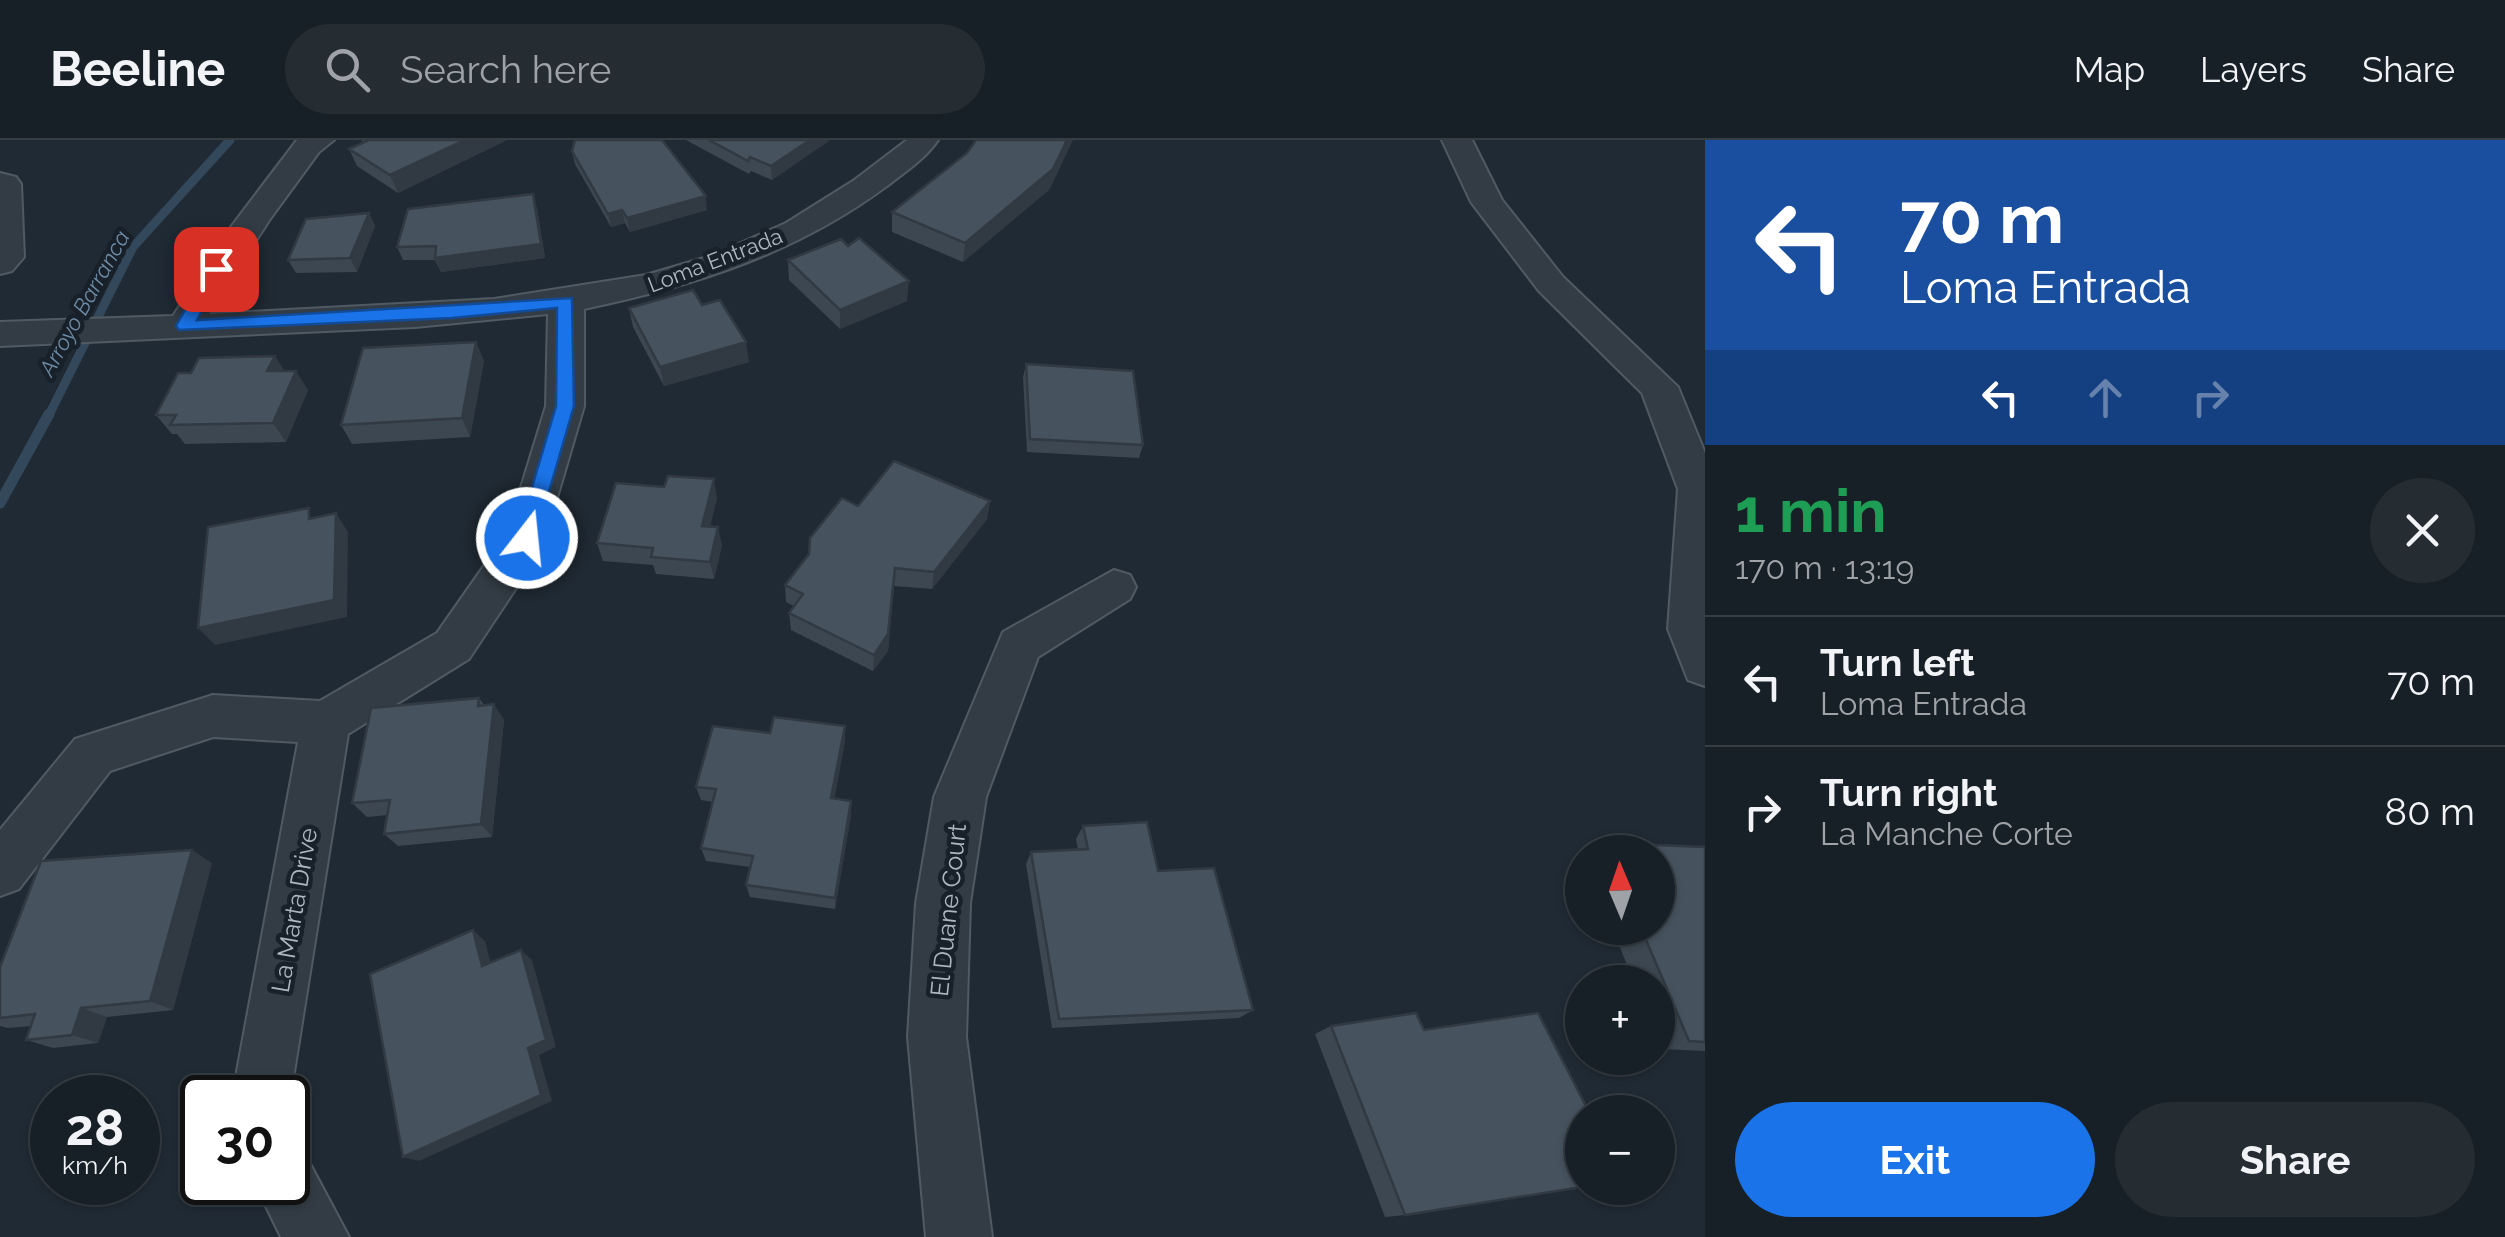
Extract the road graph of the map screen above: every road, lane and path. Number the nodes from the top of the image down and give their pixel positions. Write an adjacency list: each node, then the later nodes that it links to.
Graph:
1 (319, 140): 7 (street)
2 (922, 140): 6 (street, Loma Entrada)
3 (1457, 140): 10 (street)
4 (0, 182): 5 (street)
5 (0, 264)
6 (566, 302): 7 (street, Loma Entrada); 11 (street)
7 (185, 326): 8 (street, Loma Entrada)
8 (0, 334)
9 (1114, 586): 16 (street, El Duane Court)
10 (1705, 666)
11 (326, 722): 12 (street); 13 (street, La Marta Drive)
12 (0, 871)
13 (266, 1075)
14 (299, 1205): 15 (street)
15 (316, 1237)
16 (960, 1237)

